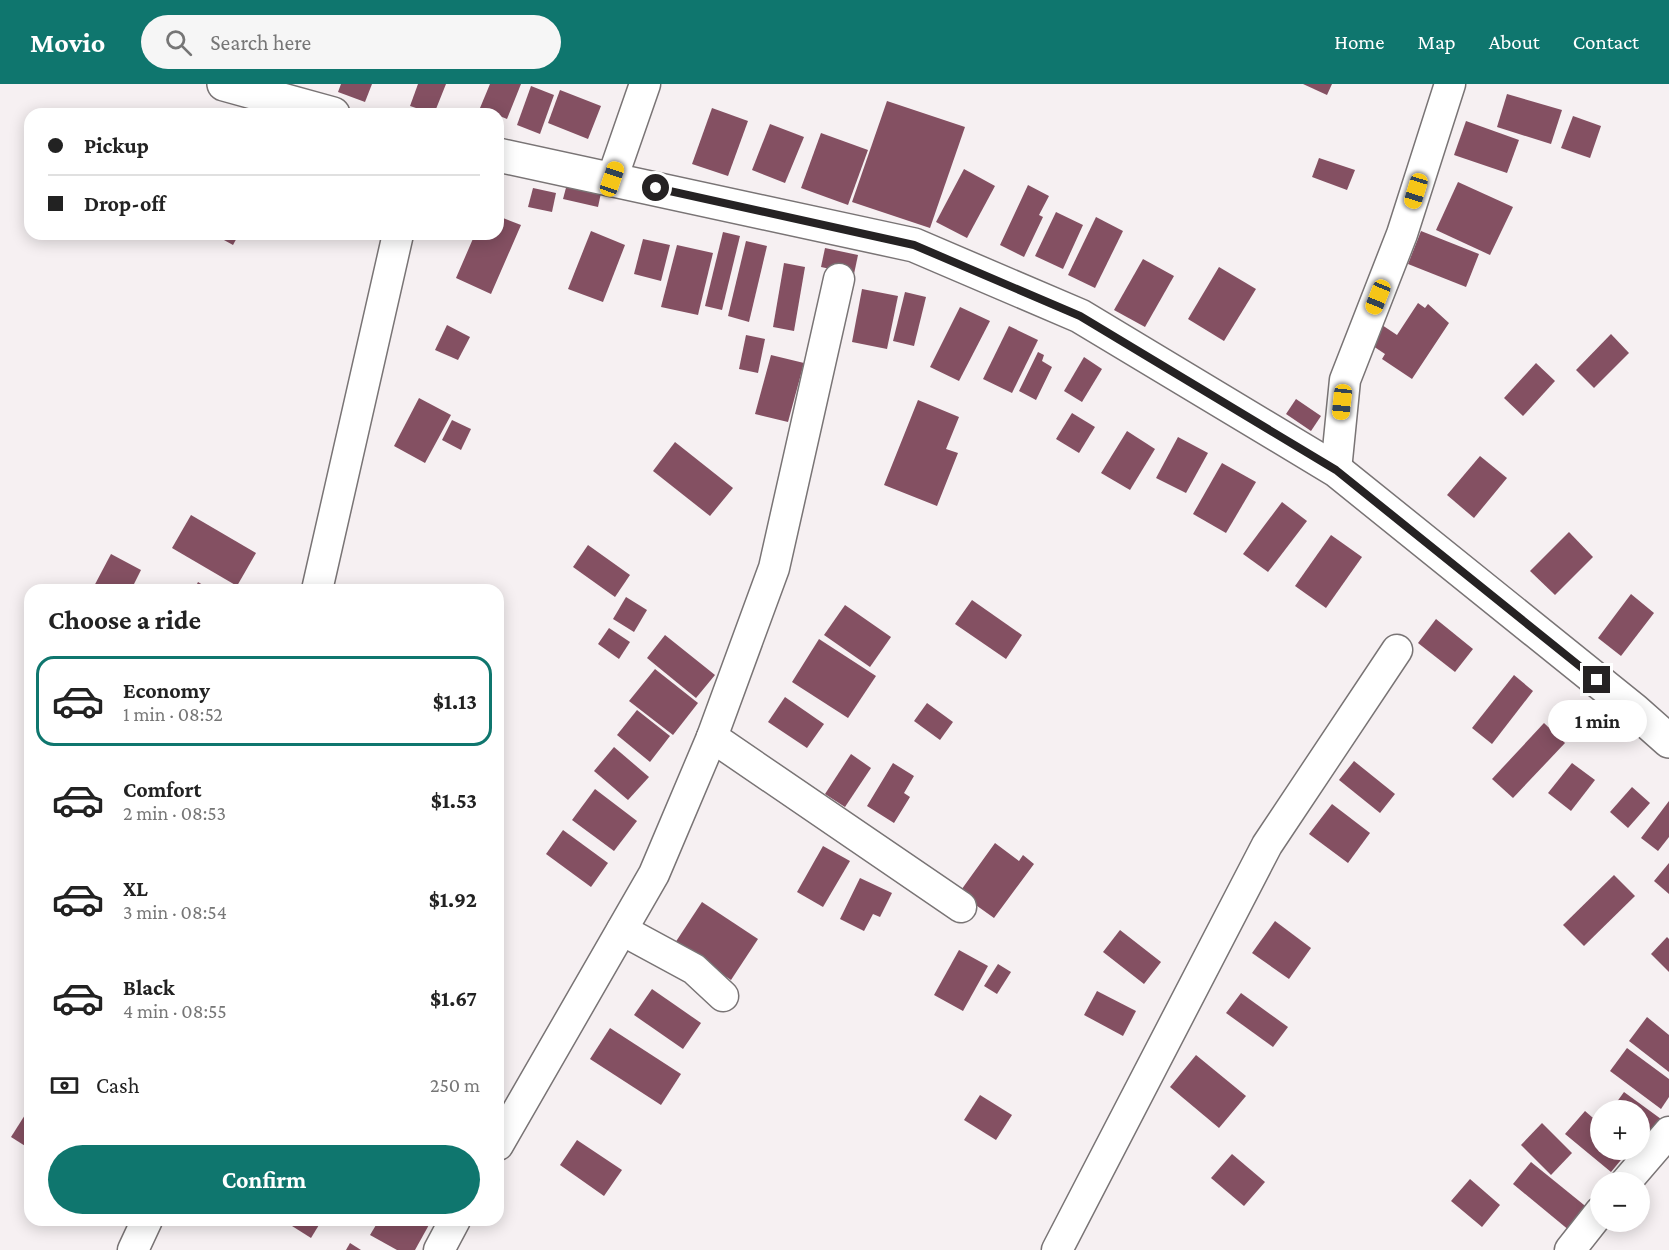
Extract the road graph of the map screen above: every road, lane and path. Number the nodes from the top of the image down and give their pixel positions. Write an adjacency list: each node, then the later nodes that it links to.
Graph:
1 (224, 84): 4 (street)
2 (645, 84): 6 (street)
3 (1450, 84): 9 (street)
4 (311, 108)
5 (504, 156): 6 (street)
6 (612, 179): 9 (street)
7 (397, 240): 10 (street)
8 (839, 279): 12 (street)
9 (1336, 470): 13 (street)
10 (318, 584)
11 (1397, 650): 25 (street)
12 (712, 737): 14 (street); 15 (street)
13 (1669, 741)
14 (961, 908)
15 (622, 930): 16 (street); 18 (street)
16 (723, 996)
17 (1669, 1132): 19 (street)
18 (504, 1135)
19 (1635, 1172)
20 (1590, 1225): 26 (street)
21 (144, 1226): 23 (street)
22 (452, 1226): 24 (street)
23 (133, 1250)
24 (439, 1250)
25 (1057, 1250)
26 (1570, 1250)

